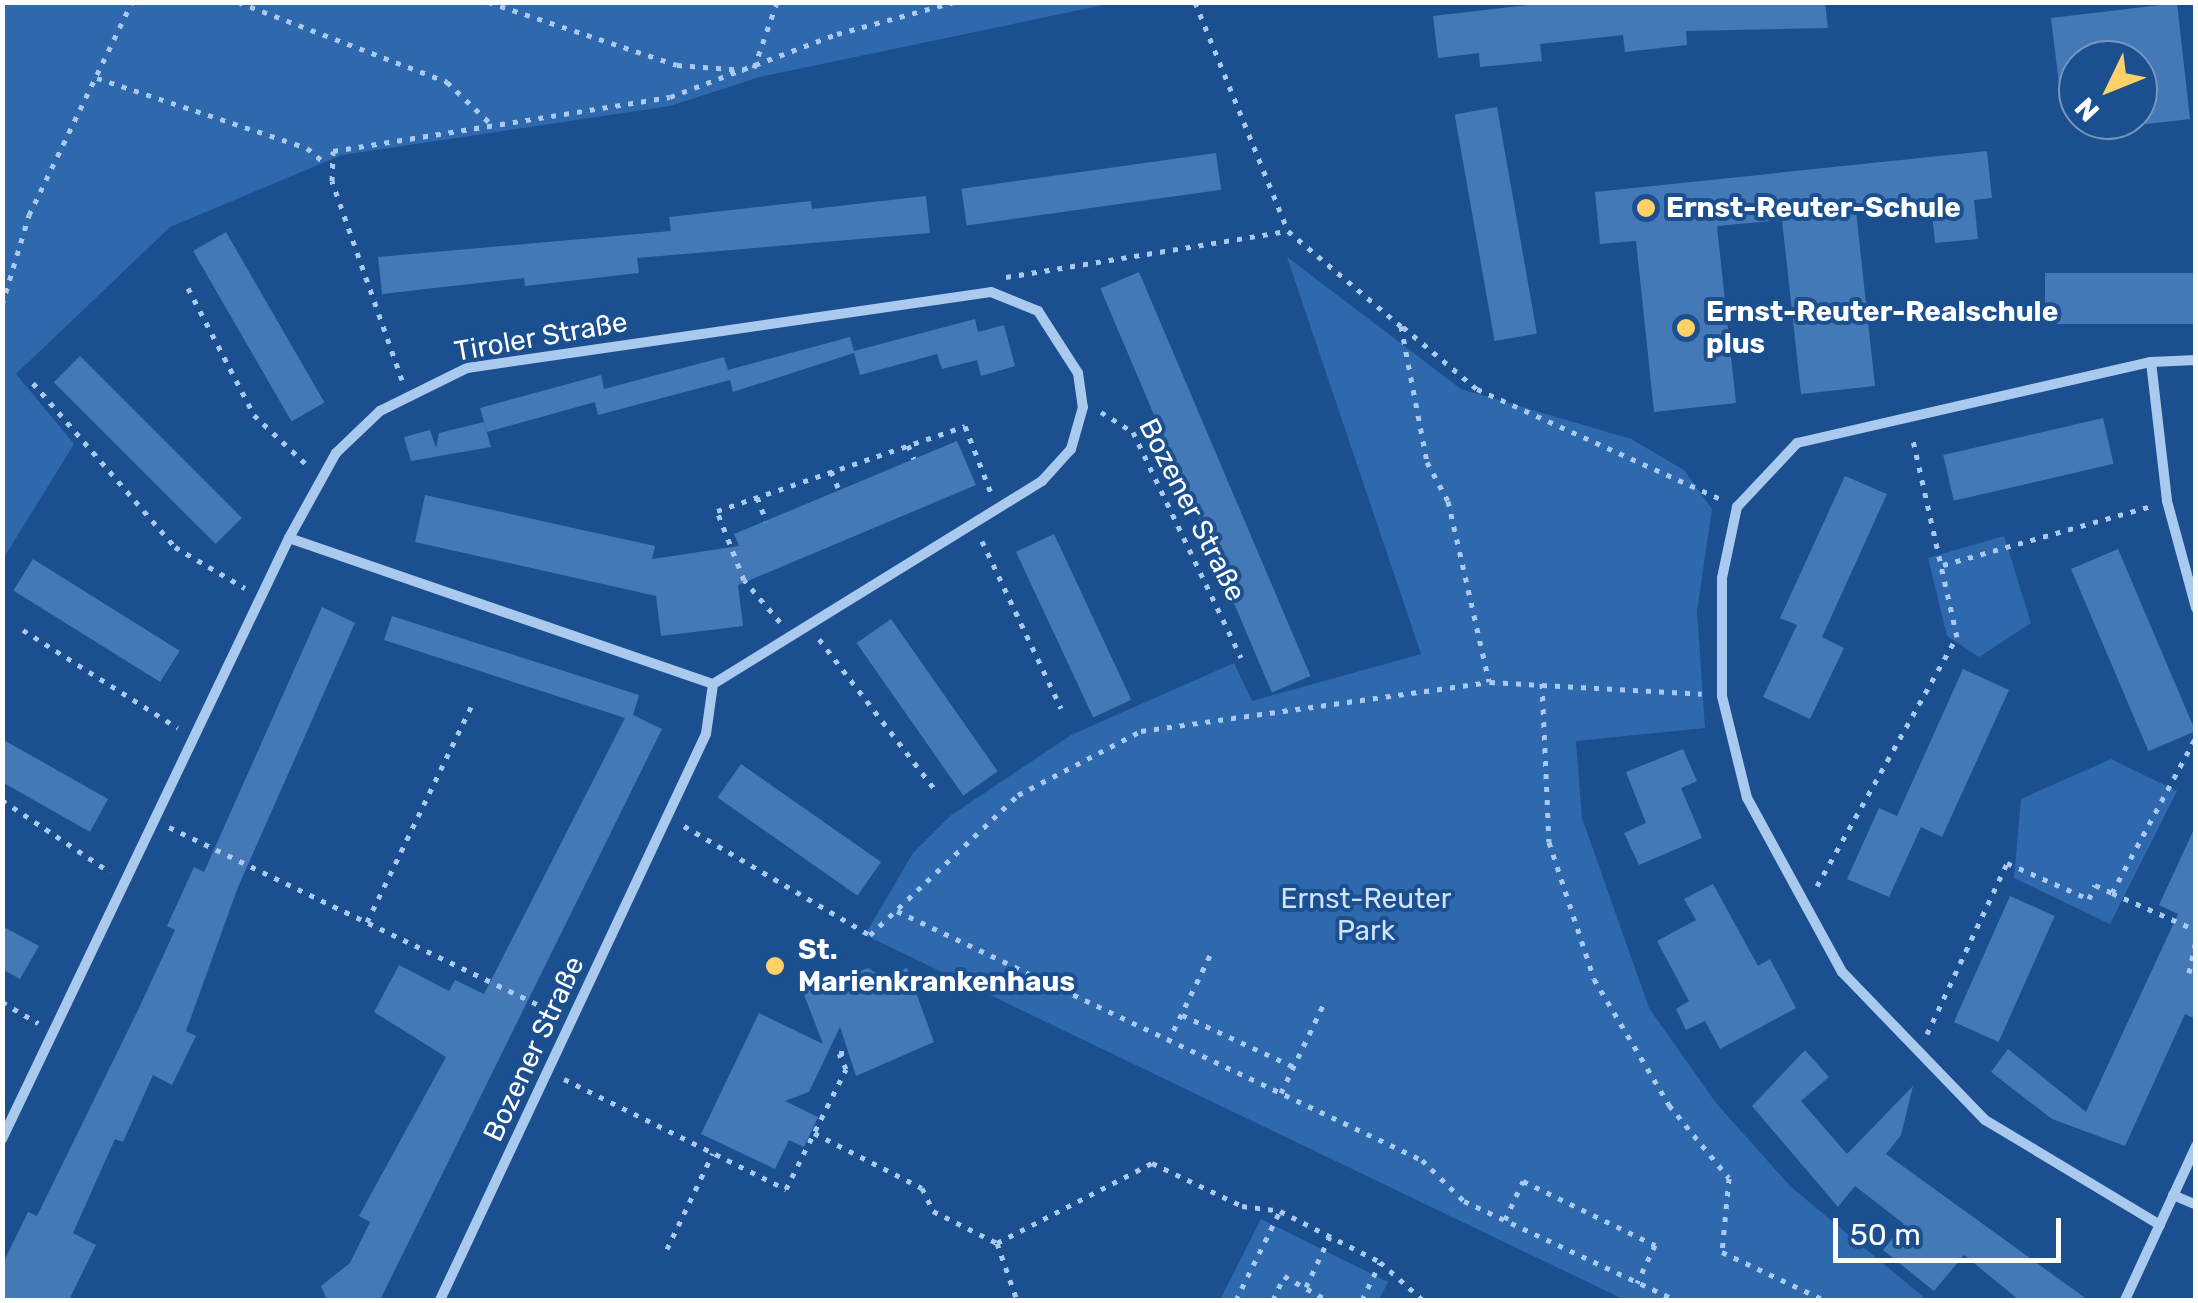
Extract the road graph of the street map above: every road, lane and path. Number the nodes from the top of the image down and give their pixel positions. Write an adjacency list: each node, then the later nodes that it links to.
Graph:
1 (132, 2): 8 (path)
2 (238, 2): 9 (path)
3 (488, 2): 7 (path)
4 (778, 2): 7 (path)
5 (954, 2): 7 (path)
6 (1195, 2): 11 (path)
7 (753, 70): 9 (path)
8 (96, 78): 10 (path); 14 (path)
9 (492, 124): 10 (path)
10 (328, 166): 19 (path)
11 (1288, 231): 13 (path); 15 (path)
12 (188, 288): 25 (path)
13 (991, 292): 19 (street, Tiroler Straße); 20 (street)
14 (2, 305)
15 (1401, 326): 29 (path); 41 (path)
16 (2196, 360): 17 (street)
17 (2151, 362): 21 (street); 28 (street)
18 (33, 384): 35 (path)
19 (406, 393): 25 (street, Tiroler Straße)
20 (1083, 408): 30 (street); 40 (path, Bozener Straße)
21 (1908, 418): 29 (street); 34 (path)
22 (908, 445): 23 (path); 24 (path); 30 (path)
23 (914, 459)
24 (831, 471): 26 (path); 27 (path)
25 (320, 477): 33 (street, Tiroler Straße)
26 (839, 490)
27 (757, 497): 31 (path); 39 (path)
28 (2167, 501): 34 (path); 36 (street)
29 (1737, 507): 44 (street)
30 (998, 510): 32 (street)
31 (766, 521)
32 (974, 524): 37 (street); 46 (path)
33 (288, 538): 35 (street, Tiroler Straße); 42 (street)
34 (1942, 566): 55 (path)
35 (260, 597): 48 (street, Tiroler Straße)
36 (2196, 608)
37 (808, 624): 39 (street); 49 (path)
38 (23, 630): 48 (path)
39 (791, 635): 42 (street)
40 (1240, 657)
41 (1490, 682): 43 (path); 56 (path)
42 (712, 684): 51 (street, Bozener Straße)
43 (1542, 684): 44 (path); 96 (path)
44 (1722, 696): 55 (street)
45 (474, 701): 57 (path)
46 (1062, 708)
47 (2196, 737): 54 (path)
48 (194, 738): 52 (street, Tiroler Straße)
49 (936, 791)
50 (2, 800): 53 (path)
51 (668, 817): 56 (path); 65 (street, Bozener Straße)
52 (154, 820): 53 (street, Tiroler Straße); 57 (path)
53 (125, 882): 66 (street, Tiroler Straße)
54 (2112, 893): 58 (path); 68 (path)
55 (1799, 894): 68 (street)
56 (897, 911): 67 (path)
57 (367, 922): 65 (path)
58 (2196, 930)
59 (2196, 941): 61 (path)
60 (1212, 951): 64 (path)
61 (2190, 973)
62 (1325, 1001): 70 (path)
63 (2, 1002): 66 (path)
64 (1182, 1015): 67 (path); 70 (path)
65 (572, 1020): 71 (street, Bozener Straße)
66 (53, 1033): 74 (street, Tiroler Straße)
67 (1168, 1042): 72 (path)
68 (1910, 1050): 81 (street)
69 (849, 1053): 73 (path)
70 (1294, 1067): 72 (path)
71 (548, 1071): 76 (path); 88 (street, Bozener Straße)
72 (1280, 1094): 80 (path)
73 (814, 1133): 76 (path); 83 (path)
74 (2, 1139)
75 (2196, 1146): 77 (street)
76 (713, 1152): 84 (path)
77 (2173, 1195): 78 (street); 81 (street)
78 (2196, 1205)
79 (1280, 1211): 82 (path); 83 (path); 90 (path)
80 (1504, 1220): 86 (path); 86 (path)
81 (2160, 1225): 97 (street)
82 (1330, 1236): 85 (path); 87 (path)
83 (996, 1243): 89 (path)
84 (667, 1249)
85 (1380, 1262): 93 (path); 94 (path)
86 (1637, 1283): 95 (path)
87 (1306, 1287): 91 (path); 92 (path)
88 (440, 1300)
89 (1017, 1300)
90 (1236, 1300)
91 (1273, 1300)
92 (1327, 1300)
93 (1362, 1300)
94 (1423, 1300)
95 (1675, 1300)
96 (1824, 1300)
97 (2125, 1300)

